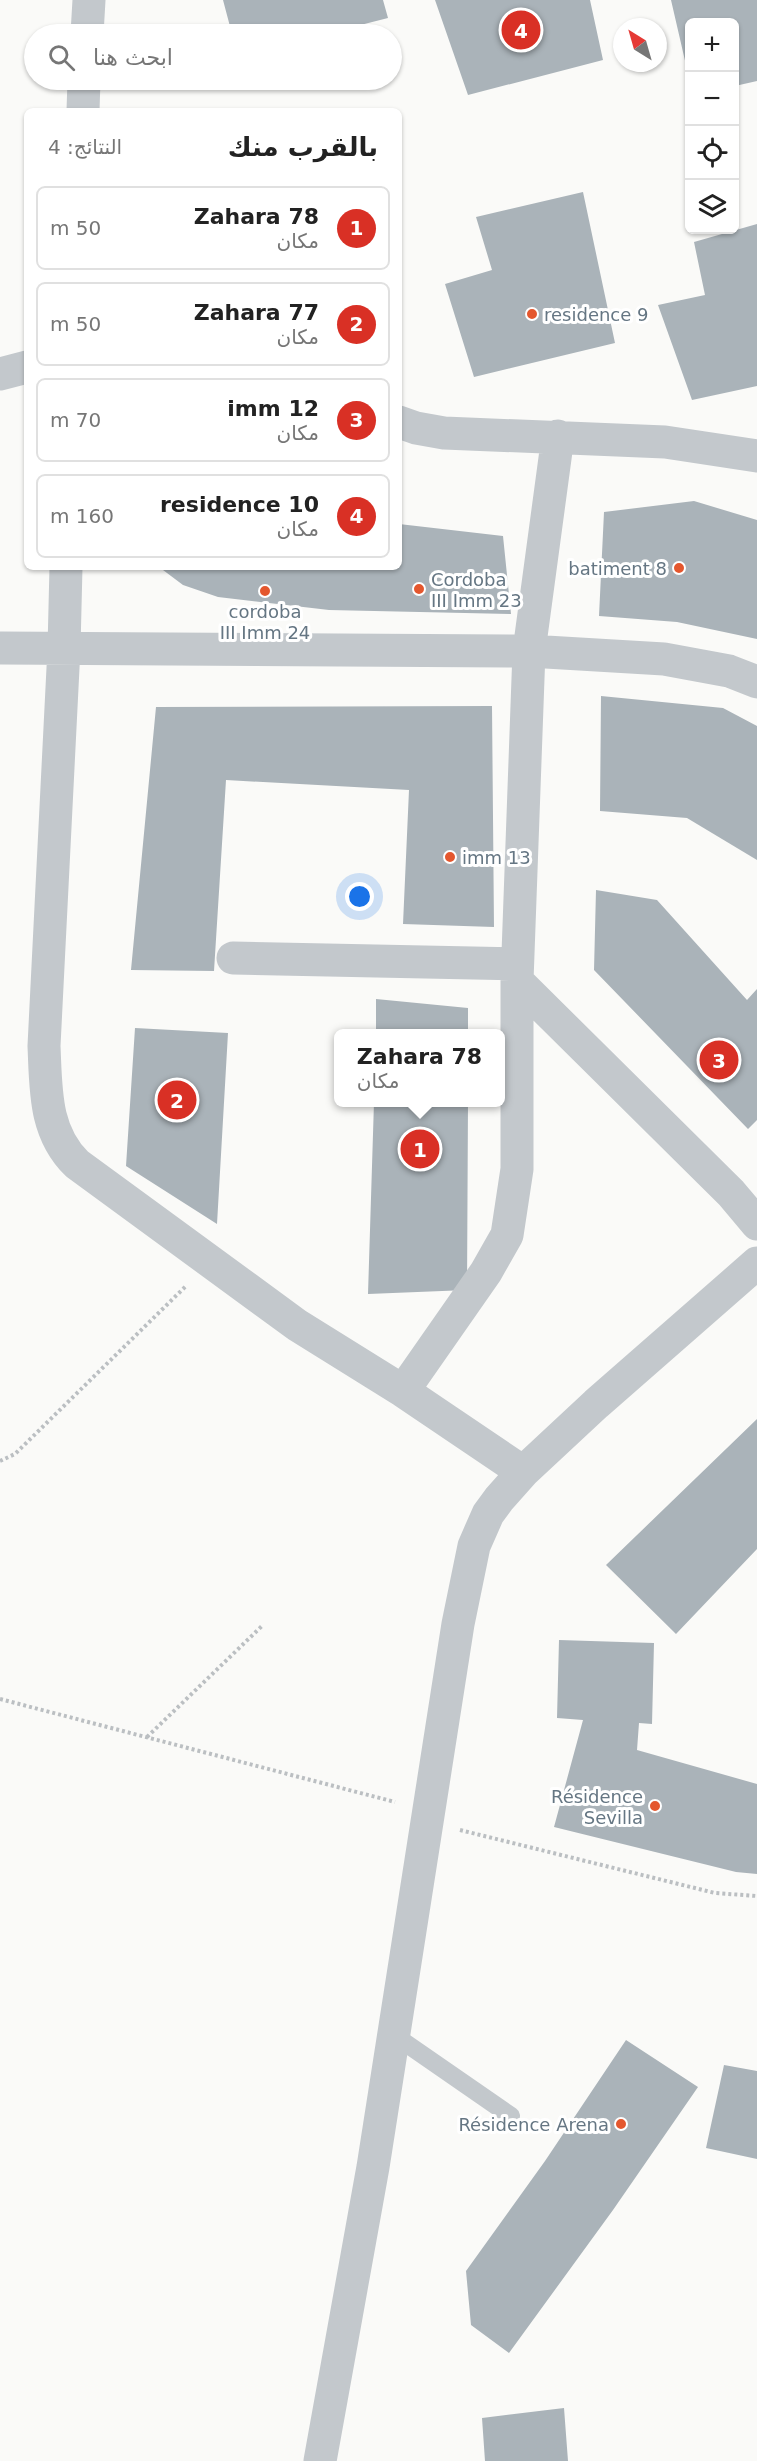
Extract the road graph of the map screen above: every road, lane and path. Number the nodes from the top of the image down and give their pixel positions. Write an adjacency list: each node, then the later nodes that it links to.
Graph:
1 (89, 0): 2 (street)
2 (88, 24)
3 (84, 90): 4 (street)
4 (83, 108)
5 (24, 368): 6 (street)
6 (0, 374)
7 (402, 423): 8 (street)
8 (558, 436): 9 (street); 13 (street)
9 (757, 456)
10 (66, 570): 12 (street)
11 (0, 648): 12 (street)
12 (64, 648): 13 (street); 18 (street)
13 (529, 651): 14 (street); 16 (street)
14 (757, 682)
15 (233, 958): 16 (street)
16 (517, 973): 17 (street); 20 (street)
17 (757, 1224)
18 (211, 1263): 20 (street); 21 (path)
19 (757, 1263): 22 (street)
20 (403, 1391): 22 (street)
21 (0, 1461)
22 (523, 1472): 26 (street)
23 (262, 1625): 25 (path)
24 (0, 1699): 25 (path)
25 (147, 1737): 26 (path)
26 (428, 1816): 27 (path); 28 (street)
27 (757, 1896)
28 (394, 2035): 29 (lane); 30 (street)
29 (511, 2116)
30 (320, 2461)

